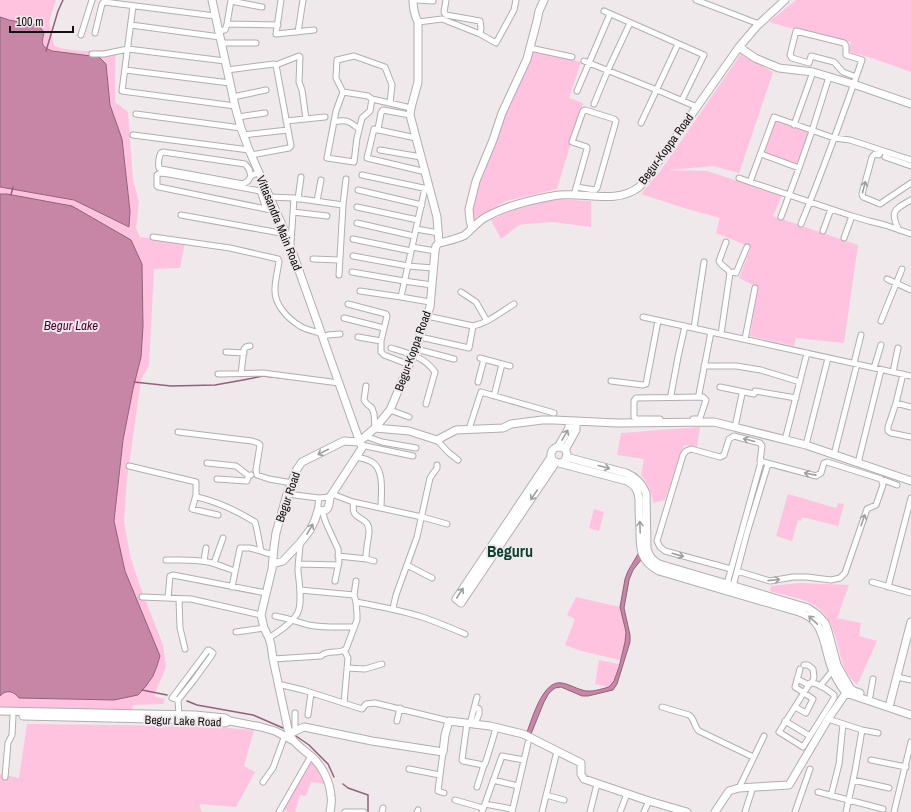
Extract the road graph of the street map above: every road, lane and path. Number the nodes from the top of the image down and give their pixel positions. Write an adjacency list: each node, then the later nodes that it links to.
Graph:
1 (92, 0): 30 (street)
2 (212, 0): 19 (main road, Vittasandra Main Road)
3 (282, 0): 25 (street)
4 (303, 0): 27 (street)
5 (413, 0): 20 (main road)
6 (416, 0): 14 (street)
7 (446, 0): 29 (street)
8 (516, 0): 29 (street)
9 (544, 0): 35 (main road)
10 (696, 0): 23 (street)
11 (785, 0): 23 (main road, Begur-Koppa Road)
12 (104, 1): 15 (street); 28 (street)
13 (231, 1): 16 (street); 22 (street)
14 (433, 1)
15 (133, 6): 19 (street); 24 (street)
16 (262, 7)
17 (604, 11): 18 (street)
18 (610, 14): 21 (street); 41 (street)
19 (215, 16): 31 (main road, Vittasandra Main Road)
20 (418, 22): 29 (street); 64 (main road)
21 (630, 23): 33 (street); 45 (street)
22 (227, 24): 25 (street); 31 (street)
23 (759, 24): 34 (main road, Begur-Koppa Road)
24 (131, 25): 31 (street); 36 (street)
25 (278, 25): 27 (street)
26 (314, 30): 27 (street)
27 (298, 32)
28 (95, 33)
29 (480, 34)
30 (81, 35)
31 (220, 37): 32 (street); 40 (main road, Vittasandra Main Road)
32 (256, 42)
33 (678, 44): 53 (street); 58 (street)
34 (739, 47): 46 (main road); 63 (main road, Begur-Koppa Road)
35 (531, 48): 38 (street); 124 (main road)
36 (128, 49): 37 (street); 40 (street); 43 (street)
37 (92, 54)
38 (572, 57)
39 (804, 61): 46 (street); 49 (street); 49 (street)
40 (225, 62): 44 (main road, Vittasandra Main Road)
41 (587, 62): 45 (street); 54 (street)
42 (276, 65): 44 (street); 69 (street); 70 (street)
43 (125, 70): 50 (street); 62 (street)
44 (227, 70): 50 (main road, Vittasandra Main Road)
45 (608, 70): 53 (street); 60 (street)
46 (802, 71): 47 (main road)
47 (813, 72): 48 (main road); 73 (street)
48 (829, 77): 51 (main road); 77 (street)
49 (856, 77): 51 (street)
50 (230, 84): 56 (main road, Vittasandra Main Road)
51 (853, 84): 61 (main road); 81 (street)
52 (266, 90): 56 (street)
53 (658, 90): 58 (street); 72 (street)
54 (577, 91)
55 (343, 92): 57 (street); 59 (street); 71 (street)
56 (233, 97): 62 (main road, Vittasandra Main Road)
57 (372, 100): 59 (street); 74 (street)
58 (682, 100): 63 (street)
59 (390, 103): 64 (street)
60 (594, 104)
61 (911, 104)
62 (235, 106): 67 (main road, Vittasandra Main Road)
63 (697, 106): 103 (main road, Begur-Koppa Road)
64 (411, 111): 75 (street); 80 (main road)
65 (265, 113): 67 (street)
66 (136, 114): 78 (street)
67 (238, 117): 78 (main road, Vittasandra Main Road)
68 (325, 117): 69 (street)
69 (306, 119): 70 (street)
70 (286, 121): 76 (street)
71 (334, 122): 74 (street); 74 (street)
72 (641, 123)
73 (794, 125): 77 (street); 84 (street)
74 (359, 129)
75 (378, 129): 80 (street); 91 (street)
76 (288, 130): 78 (street); 83 (street)
77 (812, 131): 81 (street); 89 (street)
78 (242, 132): 83 (main road, Vittasandra Main Road)
79 (133, 135): 83 (street)
80 (416, 138): 86 (main road)
81 (834, 138): 85 (street); 109 (street)
82 (380, 150): 86 (street)
83 (250, 153): 90 (main road, Vittasandra Main Road)
84 (761, 154): 89 (street); 98 (street)
85 (883, 154): 87 (street); 88 (street); 99 (street, one-way to 85)
86 (421, 157): 91 (main road)
87 (911, 160)
88 (911, 166)
89 (799, 168): 104 (street)
90 (259, 172): 93 (street); 105 (main road, Vittasandra Main Road)
91 (426, 172): 101 (main road)
92 (362, 175): 101 (street)
93 (250, 176): 93 (street)
94 (300, 177): 106 (street)
95 (739, 178): 98 (street)
96 (346, 179): 110 (street)
97 (320, 180): 108 (street)
98 (750, 182): 104 (street)
99 (911, 183)
100 (576, 187): 100 (street); 103 (street)
101 (428, 189): 111 (street); 128 (main road)
102 (358, 190): 111 (street)
103 (574, 195): 124 (main road, Begur-Koppa Road)
104 (789, 195): 109 (street); 120 (street)
105 (270, 196): 106 (street); 115 (main road, Vittasandra Main Road)
106 (296, 198): 108 (street); 116 (street)
107 (911, 200): 126 (street)
108 (317, 201): 110 (street)
109 (810, 202): 114 (street); 123 (street)
110 (343, 205): 143 (street)
111 (422, 205): 121 (street)
112 (357, 207): 121 (street)
113 (266, 209): 113 (street); 115 (street)
114 (831, 209): 119 (street); 127 (street)
115 (276, 211): 129 (main road, Vittasandra Main Road)
116 (293, 212): 118 (street); 137 (street)
117 (181, 215): 129 (street)
118 (327, 216)
119 (852, 216): 126 (street); 133 (street)
120 (781, 217)
121 (418, 220): 125 (street)
122 (357, 223): 131 (street)
123 (801, 224)
124 (472, 228): 136 (main road, Begur-Koppa Road)
125 (416, 230): 128 (street); 131 (street)
126 (899, 230): 130 (street)
127 (823, 231)
128 (438, 232): 136 (main road)
129 (286, 234): 137 (main road, Vittasandra Main Road)
130 (911, 234)
131 (414, 236): 139 (street)
132 (153, 237): 176 (street)
133 (844, 238)
134 (353, 239): 139 (street)
135 (726, 242): 149 (street)
136 (439, 243): 140 (main road, Begur-Koppa Road)
137 (290, 247): 176 (main road, Vittasandra Main Road)
138 (746, 247): 149 (street)
139 (412, 249): 140 (street); 145 (street)
140 (435, 251): 146 (main road, Begur-Koppa Road)
141 (353, 256): 145 (street)
142 (313, 259): 143 (street)
143 (339, 260): 150 (street)
144 (704, 262): 172 (street)
145 (408, 266): 146 (street); 152 (street)
146 (433, 268): 154 (main road, Begur-Koppa Road)
147 (902, 269): 153 (street)
148 (352, 272): 152 (street)
149 (730, 273): 175 (street)
150 (339, 275)
151 (887, 279): 153 (street)
152 (404, 281): 154 (street); 159 (street)
153 (897, 283): 156 (street); 168 (street)
154 (432, 285): 160 (main road, Begur-Koppa Road)
155 (755, 288): 180 (street)
156 (911, 290)
157 (360, 291): 159 (street)
158 (461, 292): 166 (street)
159 (401, 296): 160 (street)
160 (430, 302): 163 (main road, Begur-Koppa Road)
161 (348, 304): 171 (street)
162 (514, 304): 166 (street)
163 (427, 316): 169 (street); 179 (main road, Begur-Koppa Road)
164 (643, 317): 167 (street)
165 (344, 318): 171 (street)
166 (487, 321): 169 (street)
167 (658, 321): 170 (street); 204 (street)
168 (881, 321)
169 (473, 326): 179 (street)
170 (685, 326): 172 (street); 212 (street)
171 (384, 328): 181 (street)
172 (694, 328): 173 (street)
173 (711, 332): 175 (street); 196 (street)
174 (340, 334): 176 (street)
175 (721, 334): 180 (street)
176 (322, 335): 207 (main road, Vittasandra Main Road)
177 (861, 335): 193 (street)
178 (358, 337): 181 (street)
179 (420, 337): 187 (main road, Begur-Koppa Road)
180 (745, 339): 189 (street)
181 (381, 341): 194 (street)
182 (880, 345): 197 (street)
183 (250, 346): 188 (street)
184 (392, 348): 187 (street)
185 (898, 348): 199 (street)
186 (226, 352): 188 (street)
187 (415, 352): 191 (street); 194 (main road, Begur-Koppa Road); 216 (street)
188 (244, 353): 201 (street)
189 (807, 353): 190 (street); 206 (street)
190 (828, 358): 193 (street); 232 (street)
191 (454, 359)
192 (502, 364): 195 (street); 205 (street); 213 (street)
193 (855, 364): 197 (street); 235 (street)
194 (410, 365): 218 (main road, Begur-Koppa Road)
195 (510, 366)
196 (704, 366): 206 (street); 210 (street)
197 (874, 368): 198 (street)
198 (881, 370): 199 (street); 242 (street)
199 (893, 372): 202 (street)
200 (218, 374): 201 (street)
201 (240, 374): 207 (street)
202 (903, 374): 203 (street); 215 (street)
203 (911, 376)
204 (611, 381)
205 (478, 382)
206 (800, 382): 214 (street)
207 (338, 383): 231 (main road, Vittasandra Main Road)
208 (366, 386): 224 (street)
209 (720, 387): 214 (street)
210 (699, 394)
211 (742, 394): 223 (street)
212 (672, 395)
213 (494, 396): 219 (street); 225 (street)
214 (796, 398): 230 (street)
215 (896, 403): 217 (street); 228 (street)
216 (426, 404)
217 (911, 407)
218 (390, 410): 220 (street); 224 (main road, Begur-Koppa Road)
219 (554, 413)
220 (409, 417)
221 (573, 421): 222 (main road); 225 (main road); 234 (main road)
222 (664, 421): 222 (street); 223 (main road)
223 (735, 427): 230 (main road)
224 (375, 428): 227 (main road, Begur-Koppa Road); 229 (main road)
225 (470, 430): 229 (main road)
226 (178, 432): 246 (street)
227 (365, 436): 231 (main road, Begur-Koppa Road); 233 (street)
228 (911, 437)
229 (437, 440): 238 (street)
230 (785, 440): 232 (main road)
231 (360, 443): 236 (street); 237 (main road); 251 (main road, Begur Road, one-way to 251)
232 (806, 445): 235 (main road)
233 (416, 448)
234 (563, 451): 239 (main road); 239 (main road); 258 (main road, one-way to 258)
235 (834, 455): 242 (main road)
236 (413, 456)
237 (356, 457): 255 (main road); 260 (street)
238 (458, 460)
239 (555, 461): 239 (main road, one-way to 239); 258 (main road)
240 (761, 462): 243 (street); 269 (street); 281 (street, one-way to 281)
241 (207, 463): 247 (street)
242 (858, 463): 250 (main road)
243 (768, 464): 249 (street, one-way to 243); 269 (street)
244 (437, 465): 263 (street)
245 (129, 466): 254 (street)
246 (256, 472): 247 (street); 251 (street)
247 (249, 476): 248 (street)
248 (218, 479)
249 (881, 479): 252 (street); 283 (street, one-way to 249)
250 (911, 481)
251 (292, 483): 253 (main road, Begur Road)
252 (897, 484)
253 (287, 494): 256 (street); 270 (main road, Begur Road)
254 (196, 495): 262 (street); 268 (street)
255 (331, 496): 256 (street); 259 (street); 261 (main road)
256 (319, 498): 261 (street)
257 (911, 498): 291 (street)
258 (643, 499): 285 (main road)
259 (353, 502): 260 (street); 272 (street)
260 (381, 508): 263 (street)
261 (320, 511): 266 (main road, one-way to 261); 271 (street)
262 (218, 515)
263 (422, 517): 264 (street); 280 (street)
264 (447, 524)
265 (223, 538): 276 (street)
266 (300, 543): 277 (main road); 278 (street)
267 (206, 548): 274 (street)
268 (261, 551): 270 (street); 282 (street)
269 (739, 551): 281 (street); 283 (street)
270 (274, 554): 277 (main road, Begur Road)
271 (338, 556): 272 (street); 279 (street)
272 (367, 559): 275 (street)
273 (166, 560): 274 (street)
274 (204, 561): 276 (street)
275 (374, 561)
276 (214, 563): 282 (street)
277 (273, 564): 293 (main road, Begur Road)
278 (299, 564): 279 (street); 292 (street)
279 (338, 565): 286 (street)
280 (407, 565): 284 (street); 300 (street)
281 (731, 569): 289 (street)
282 (235, 571): 290 (street)
283 (737, 571): 289 (street)
284 (432, 578)
285 (698, 579): 289 (main road); 308 (main road, one-way to 285)
286 (335, 581)
287 (356, 581): 295 (street)
288 (872, 582): 291 (street)
289 (730, 585): 308 (main road)
290 (232, 586): 293 (street); 297 (street)
291 (888, 587): 294 (street)
292 (300, 590): 295 (street); 303 (street)
293 (266, 593): 301 (main road, Begur Road)
294 (911, 593)
295 (354, 595): 299 (street)
296 (142, 597): 297 (street)
297 (168, 598): 298 (street)
298 (179, 598): 301 (street); 311 (street)
299 (356, 602): 300 (street); 305 (street)
300 (393, 608): 309 (street)
301 (260, 615): 306 (main road)
302 (275, 616): 303 (street)
303 (292, 620): 305 (street); 310 (street)
304 (911, 622): 317 (main road)
305 (354, 626): 312 (street)
306 (264, 628): 307 (street); 310 (main road)
307 (236, 632)
308 (825, 632): 316 (main road); 324 (main road)
309 (465, 634)
310 (269, 638): 313 (main road)
311 (185, 649)
312 (344, 650): 313 (street); 315 (street)
313 (273, 659): 321 (main road)
314 (382, 664): 315 (street)
315 (347, 668): 330 (street)
316 (833, 670): 323 (street); 324 (main road)
317 (897, 677): 320 (street); 331 (main road)
318 (797, 679): 322 (street); 322 (street); 326 (street)
319 (873, 679): 327 (street)
320 (911, 680)
321 (278, 684): 325 (street); 355 (main road)
322 (810, 684): 323 (street); 326 (street)
323 (822, 687): 357 (street)
324 (848, 690): 327 (main road); 331 (main road); 345 (main road)
325 (311, 692): 330 (street); 341 (street)
326 (803, 693): 332 (street); 332 (street)
327 (870, 696): 331 (main road)
328 (477, 697): 350 (street)
329 (178, 700): 329 (street); 340 (street)
330 (344, 703): 333 (street)
331 (890, 705): 335 (main road); 338 (main road)
332 (795, 707): 349 (street)
333 (400, 708): 347 (street); 348 (street)
334 (662, 708): 363 (street)
335 (911, 710)
336 (0, 711): 339 (main road, Begur Lake Road)
337 (295, 712): 355 (street)
338 (911, 714)
339 (88, 715): 343 (main road, Begur Lake Road); 344 (main road, Begur Lake Road)
340 (179, 715): 344 (main road, Begur Lake Road); 346 (main road, Begur Lake Road)
341 (308, 715)
342 (0, 716): 343 (main road, Begur Lake Road)
343 (14, 716): 371 (street)
344 (166, 717): 346 (main road, Begur Lake Road)
345 (828, 719): 351 (street); 378 (main road)
346 (230, 721): 355 (main road)
347 (397, 721)
348 (449, 721): 350 (main road); 361 (main road)
349 (785, 721): 357 (street); 357 (street)
350 (471, 724): 352 (main road); 366 (street)
351 (843, 724): 353 (street); 385 (street)
352 (496, 728): 360 (main road); 366 (street)
353 (862, 730): 354 (street); 373 (street)
354 (878, 733)
355 (290, 735): 361 (main road); 362 (main road); 374 (street)
356 (764, 736): 363 (street)
357 (810, 736)
358 (911, 742): 367 (street)
359 (528, 743): 364 (street)
360 (556, 751): 375 (main road); 384 (street)
361 (443, 752): 370 (street)
362 (310, 756): 394 (street); 395 (main road)
363 (753, 758): 379 (street)
364 (524, 760): 372 (street); 376 (street)
365 (871, 760): 367 (street)
366 (484, 765): 377 (street)
367 (906, 767): 407 (street)
368 (409, 769): 370 (street)
369 (810, 769): 405 (street)
370 (440, 775): 382 (street)
371 (5, 777)
372 (493, 780): 376 (street); 390 (street)
373 (853, 780): 380 (street); 389 (street)
374 (263, 782)
375 (598, 784): 383 (main road); 399 (street)
376 (518, 786): 393 (street)
377 (477, 787)
378 (753, 787): 379 (main road); 404 (street)
379 (739, 788): 403 (main road)
380 (889, 788)
381 (818, 792): 385 (street)
382 (444, 794)
383 (627, 794): 388 (main road); 400 (street)
384 (546, 795): 387 (street); 398 (street)
385 (831, 796): 389 (street)
386 (455, 800): 390 (street)
387 (564, 800)
388 (649, 801): 391 (main road); 401 (street)
389 (849, 801): 392 (street); 406 (street)
390 (483, 808): 393 (street)
391 (666, 809): 402 (main road)
392 (883, 809)
393 (512, 811)
394 (279, 812)
395 (330, 812)
396 (345, 812): 397 (street)
397 (364, 812)
398 (542, 812)
399 (590, 812)
400 (620, 812)
401 (644, 812)
402 (687, 812)
403 (714, 812)
404 (745, 812)
405 (795, 812)
406 (846, 812)
407 (894, 812)

